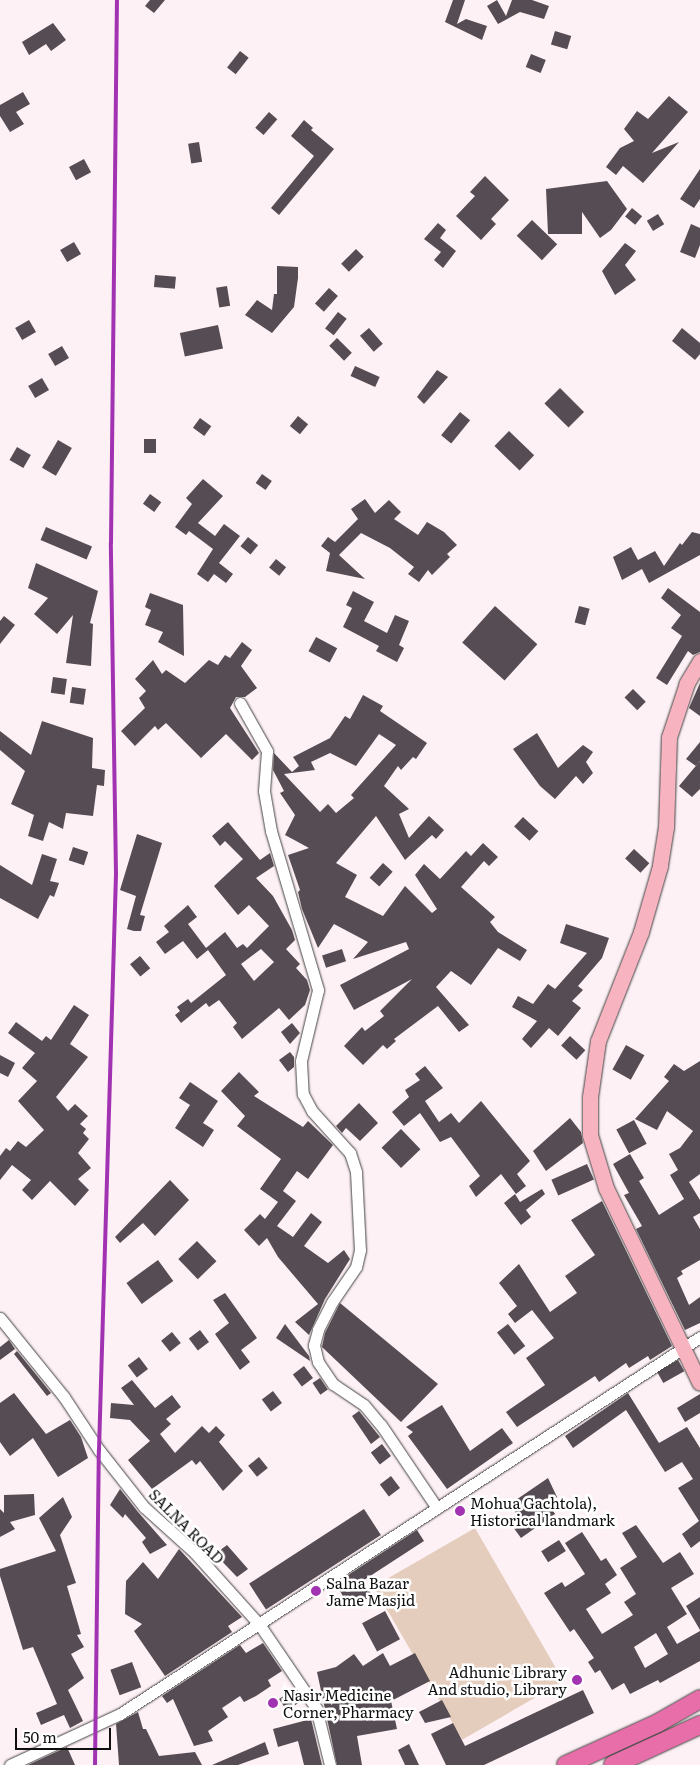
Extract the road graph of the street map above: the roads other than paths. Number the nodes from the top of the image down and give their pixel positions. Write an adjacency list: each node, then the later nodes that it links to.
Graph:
1 (700, 661): 5 (main road)
2 (240, 703): 7 (street)
3 (0, 1318): 8 (street, SALNA ROAD)
4 (700, 1337): 5 (street)
5 (684, 1346): 6 (main road); 7 (street)
6 (700, 1383)
7 (437, 1508): 8 (street)
8 (259, 1624): 12 (street); 13 (street, SALNA ROAD)
9 (700, 1699): 14 (highway)
10 (700, 1726): 11 (highway)
11 (621, 1764)
12 (10, 1765)
13 (330, 1765)
14 (566, 1765)

